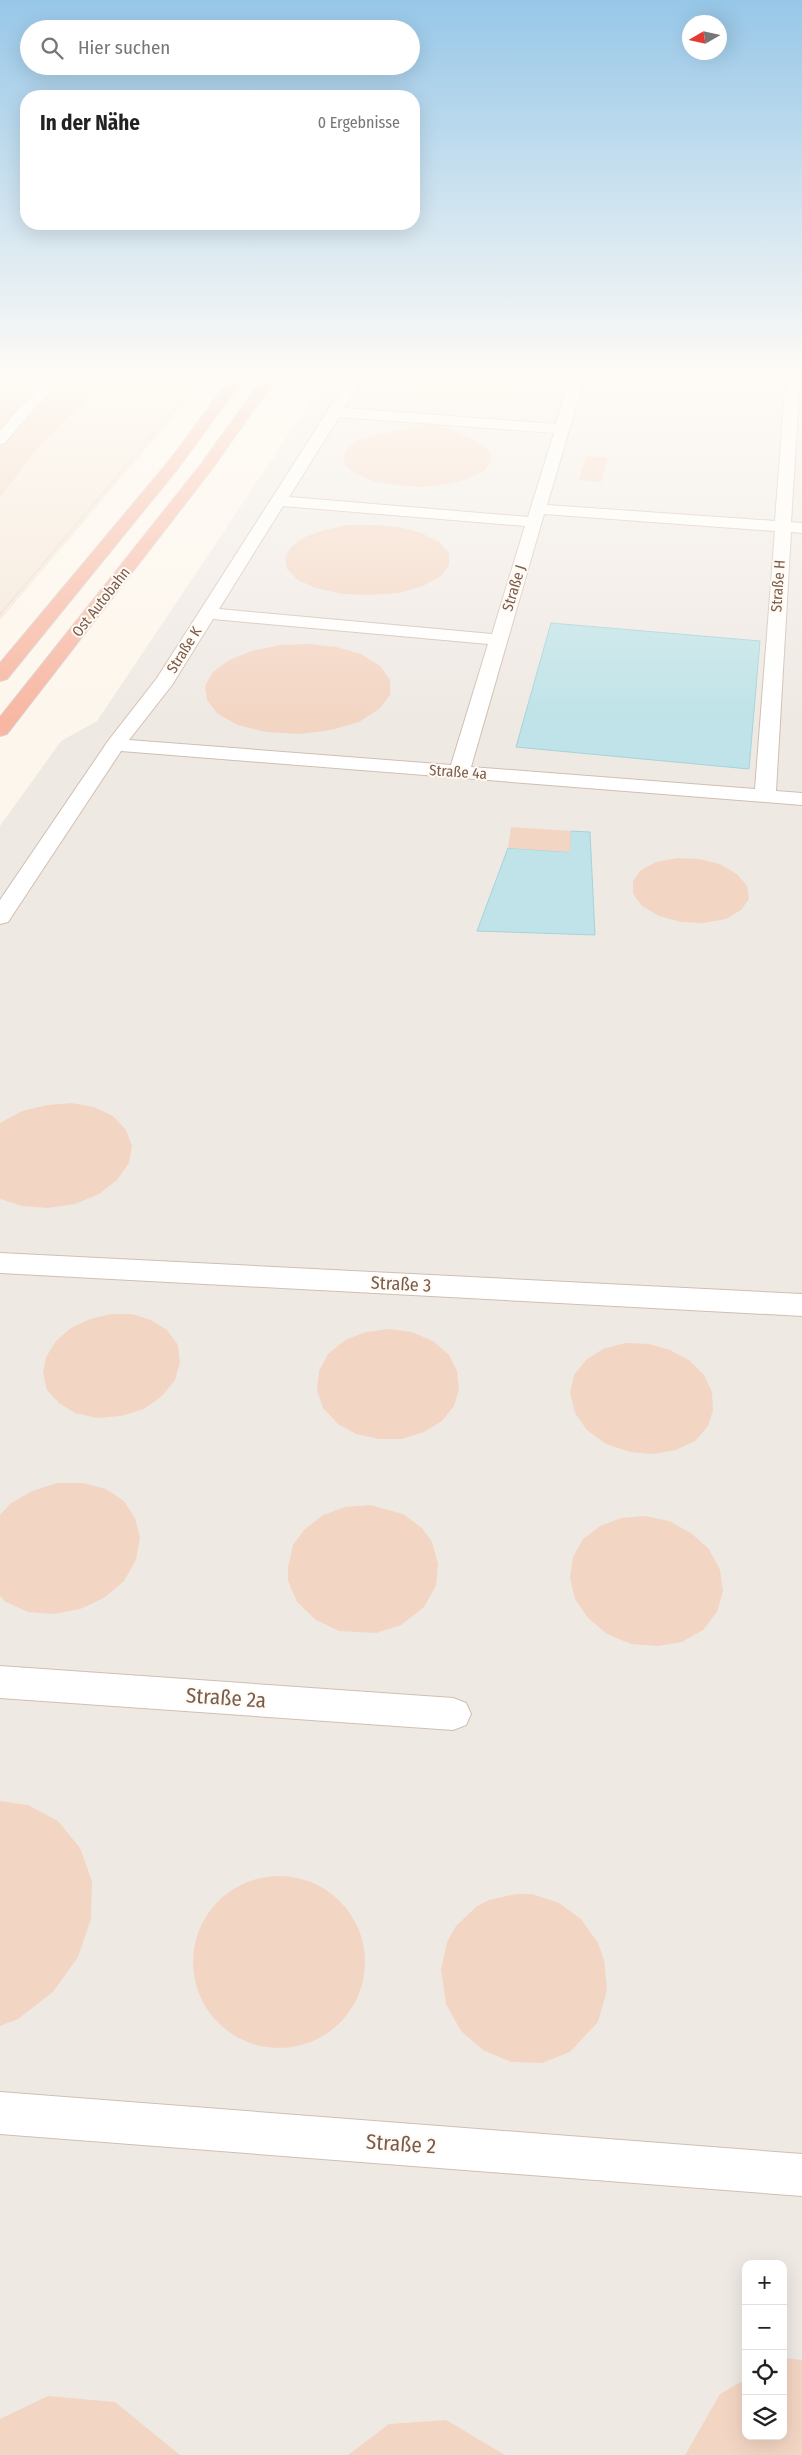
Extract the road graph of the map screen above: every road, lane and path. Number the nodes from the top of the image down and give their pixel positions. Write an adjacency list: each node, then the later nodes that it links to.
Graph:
1 (105, 491): 11 (path)
2 (152, 491): 14 (highway, Ost Autobahn)
3 (188, 491): 15 (highway, Ost Autobahn)
4 (285, 491): 7 (street, Straße K)
5 (543, 491): 8 (street, Straße J)
6 (785, 491): 9 (street, Straße H)
7 (278, 501): 8 (street); 12 (street, Straße K)
8 (536, 515): 9 (street); 13 (street, Straße J)
9 (782, 527): 10 (street); 18 (street, Straße H)
10 (802, 528)
11 (0, 614)
12 (207, 614): 13 (street); 16 (street, Straße K)
13 (498, 640): 17 (street, Straße J)
14 (0, 675)
15 (0, 730)
16 (115, 745): 17 (street, Straße 4a); 20 (street, Straße K)
17 (458, 772): 18 (street, Straße 4a)
18 (765, 796): 19 (street, Straße 4a)
19 (802, 799)
20 (0, 917)
21 (0, 1263): 22 (street, Straße 3)
22 (802, 1305)
23 (0, 1682): 24 (street, Straße 2a)
24 (453, 1714)
25 (0, 2113): 26 (street, Straße 2)
26 (802, 2175)

